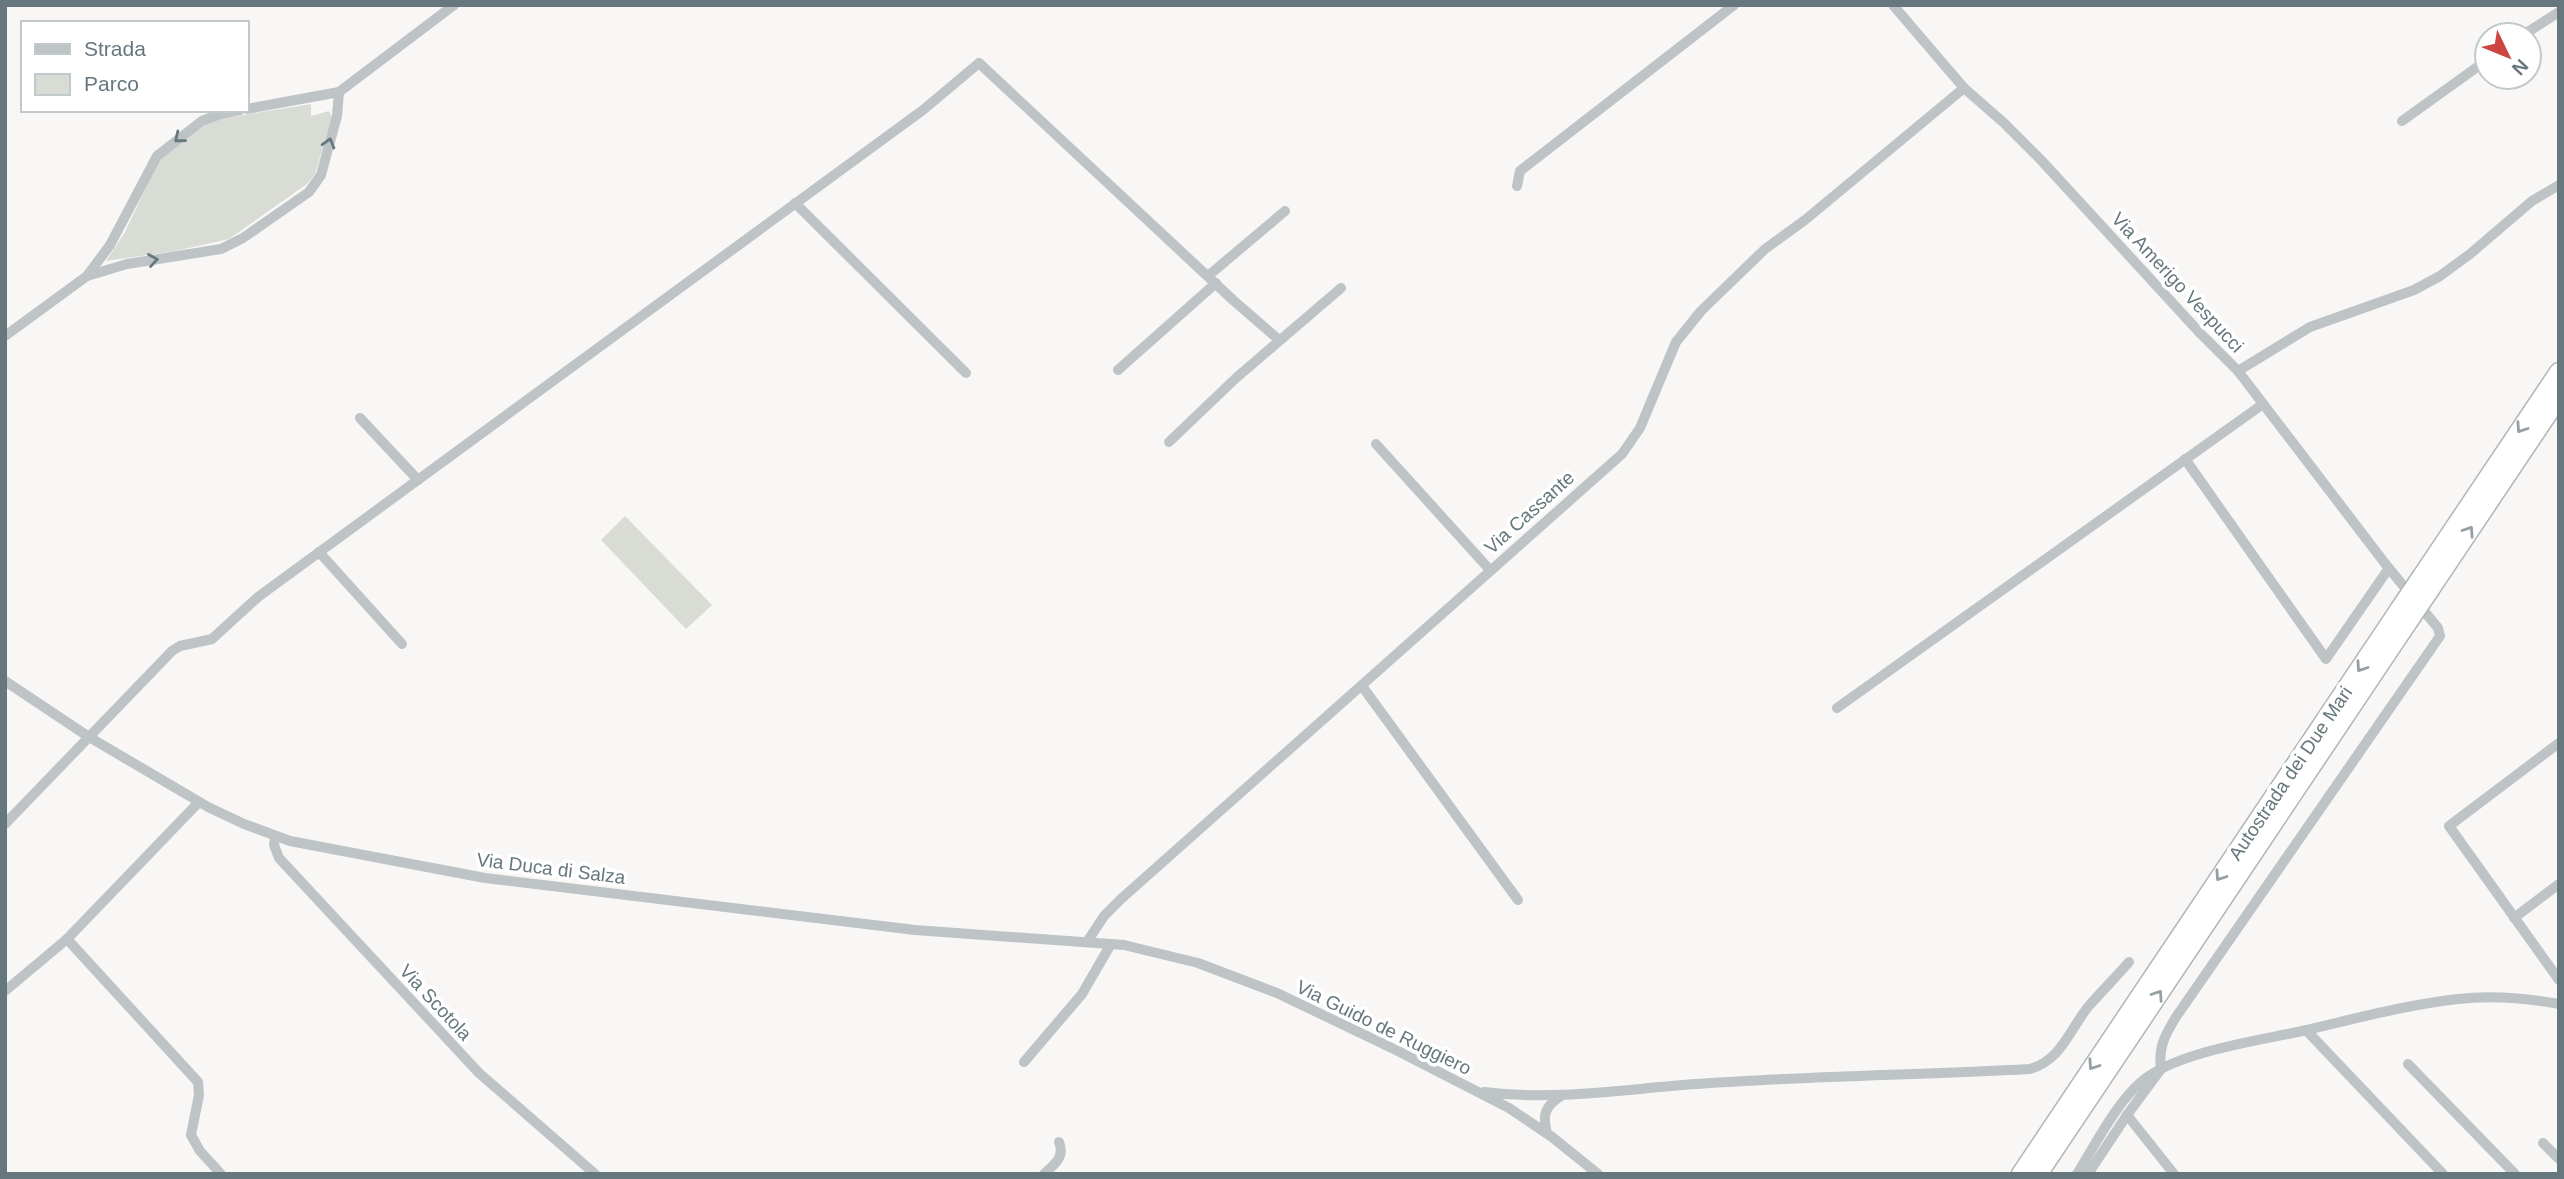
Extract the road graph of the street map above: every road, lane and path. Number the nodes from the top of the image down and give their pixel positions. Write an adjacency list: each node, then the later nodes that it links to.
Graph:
1 (454, 5): 8 (street)
2 (1734, 5): 13 (street)
3 (1893, 5): 7 (street, Via Amerigo Vespucci)
4 (2559, 12): 5 (street)
5 (2543, 22)
6 (2473, 70): 11 (street)
7 (1964, 88): 22 (street, Via Amerigo Vespucci); 34 (street, Via Cassante)
8 (339, 92): 9 (street); 16 (street, one-way to 8)
9 (248, 109)
10 (233, 112): 16 (street, one-way to 16)
11 (2402, 121)
12 (2559, 185): 22 (street, Via Amerigo Vespucci)
13 (1517, 186)
14 (794, 203): 17 (street); 24 (street); 31 (street)
15 (1285, 211): 17 (street)
16 (87, 275): 19 (street)
17 (1212, 280): 20 (street); 21 (street)
18 (1341, 288): 20 (street)
19 (5, 336)
20 (1279, 340): 28 (street)
21 (1118, 370)
22 (2238, 371): 26 (street)
23 (2559, 372): 35 (highway, Autostrada dei Due Mari, one-way to 35)
24 (966, 373)
25 (2559, 397): 35 (highway, Autostrada dei Due Mari, one-way to 25)
26 (2263, 404): 30 (street); 33 (street)
27 (360, 418): 31 (street)
28 (1169, 442)
29 (1376, 444): 34 (street)
30 (2185, 459): 33 (street); 40 (street)
31 (418, 480): 32 (street)
32 (319, 552): 37 (street); 41 (street)
33 (2389, 568): 60 (street)
34 (1490, 570): 39 (street, Via Cassante)
35 (2426, 582): 36 (highway, Autostrada dei Due Mari, bridge)
36 (2403, 616): 72 (highway, Autostrada dei Due Mari, one-way to 72); 73 (highway, Autostrada dei Due Mari, one-way to 36)
37 (402, 645)
38 (5, 681): 41 (street, Via Duca di Salza)
39 (1362, 686): 47 (street); 50 (street, Via Cassante)
40 (1837, 708)
41 (89, 737): 43 (street, Via Duca di Salza); 44 (street)
42 (2559, 743): 48 (street)
43 (199, 802): 45 (street, Via Duca di Salza); 49 (street)
44 (5, 824)
45 (275, 837): 50 (street, Via Duca di Salza); 69 (street, Via Scotola)
46 (2559, 884): 48 (street)
47 (1518, 900)
48 (2514, 918): 54 (street)
49 (68, 939): 55 (street); 68 (street)
50 (1087, 942): 51 (street, Via Duca di Salza)
51 (1111, 944): 52 (street, Via Duca di Salza); 58 (street)
52 (1137, 948): 61 (street, Via Guido de Ruggiero)
53 (2129, 962): 62 (street)
54 (2559, 980)
55 (5, 991)
56 (2559, 1004): 57 (street)
57 (2306, 1030): 60 (street); 77 (street)
58 (1024, 1062)
59 (2408, 1063): 78 (street)
60 (2161, 1069): 63 (street); 74 (street)
61 (1477, 1091): 62 (street); 64 (street, Via Guido de Ruggiero)
62 (1561, 1096): 64 (street)
63 (2127, 1115): 75 (street); 76 (street)
64 (1547, 1133): 71 (street, Via Guido de Ruggiero)
65 (1059, 1142): 70 (street)
66 (2543, 1143): 67 (street)
67 (2559, 1159)
68 (220, 1174)
69 (595, 1174)
70 (1044, 1174)
71 (1598, 1174)
72 (2021, 1174)
73 (2038, 1174)
74 (2077, 1174)
75 (2088, 1174)
76 (2174, 1174)
77 (2443, 1174)
78 (2515, 1174)

